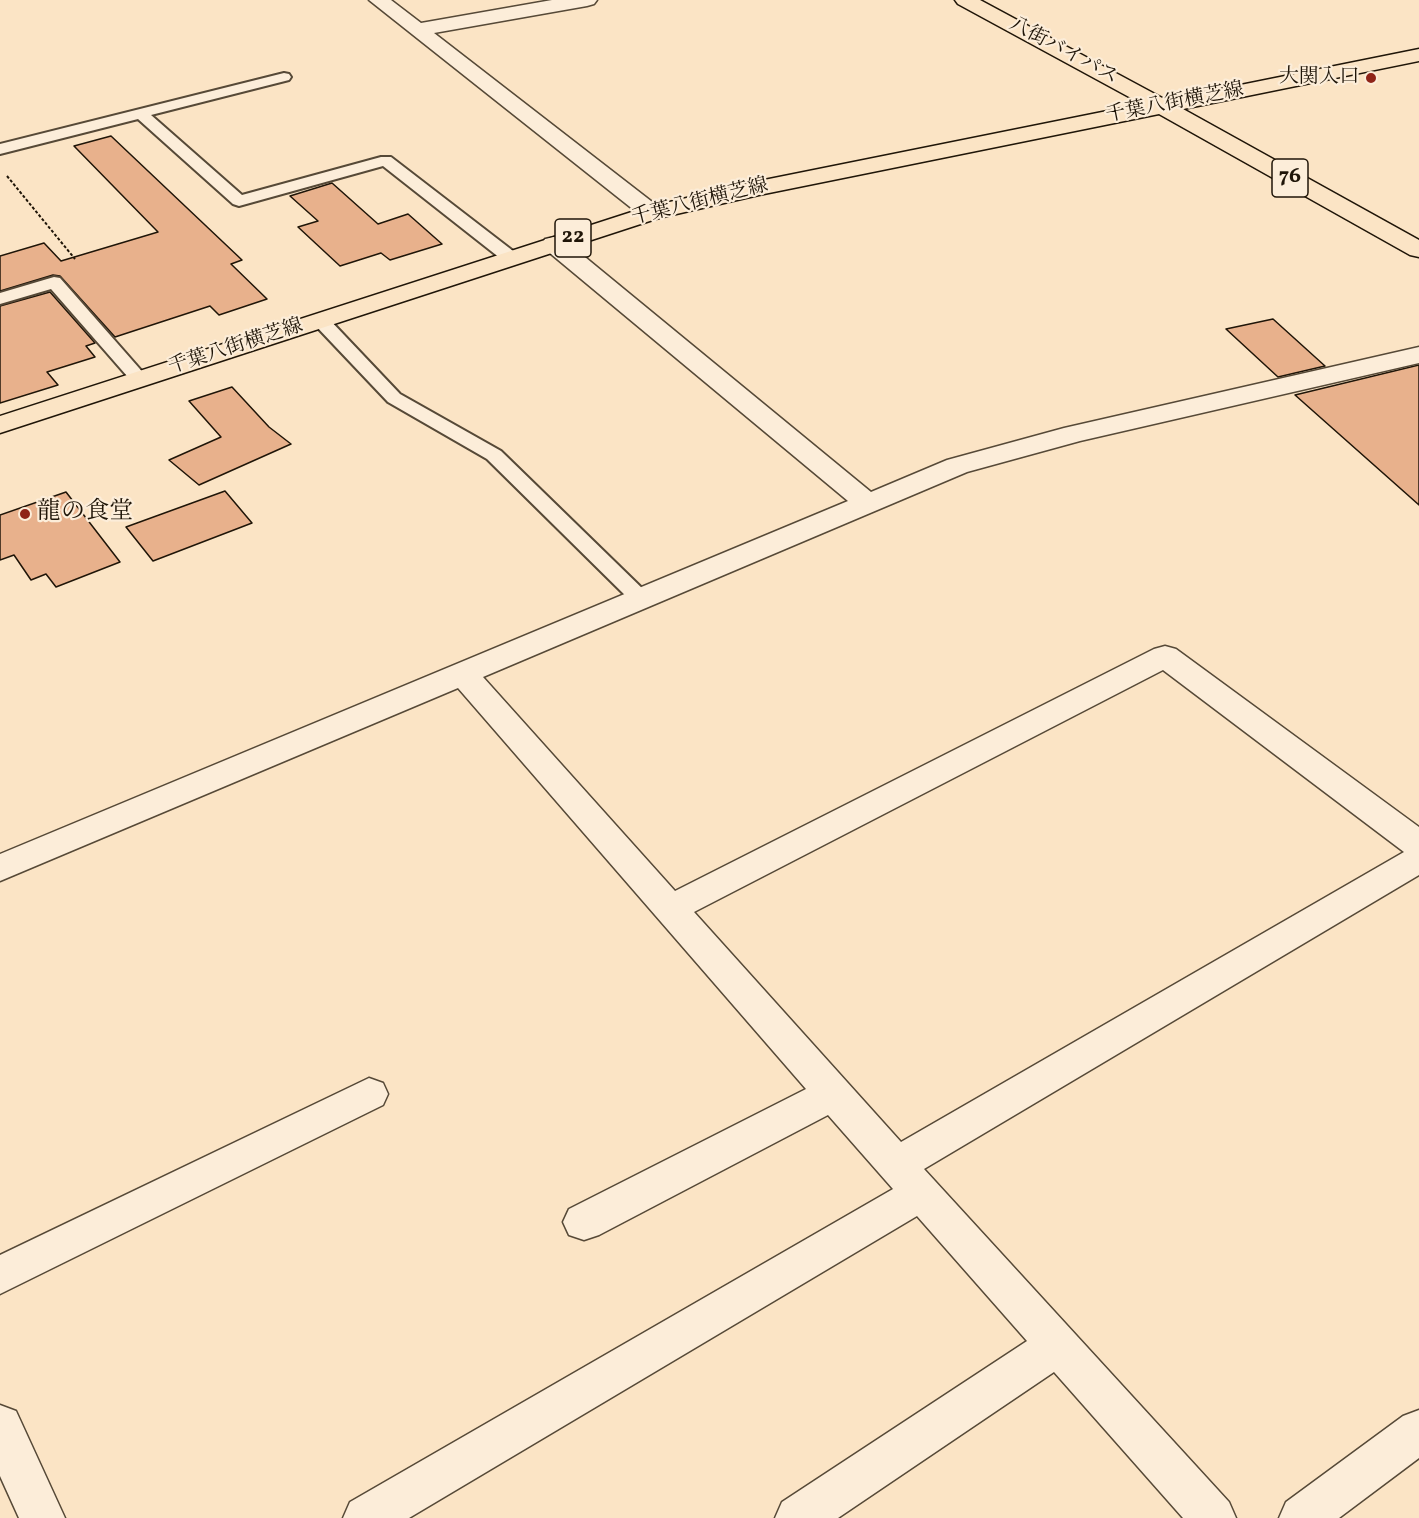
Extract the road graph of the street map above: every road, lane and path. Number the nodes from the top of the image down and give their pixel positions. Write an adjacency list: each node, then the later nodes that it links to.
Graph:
1 (380, 0): 4 (street)
2 (587, 0): 4 (street)
3 (965, 0): 7 (main road, 八街バイパス / 76)
4 (419, 29): 10 (street)
5 (1419, 55): 7 (main road, 千葉八街横芝線 / 22)
6 (284, 77): 8 (lane)
7 (1161, 106): 10 (main road, 千葉八街横芝線 / 22); 12 (main road, 76)
8 (140, 113): 9 (lane); 13 (lane)
9 (0, 149)
10 (652, 213): 11 (main road, 千葉八街横芝線 / 22)
11 (554, 244): 13 (main road, 千葉八街横芝線 / 22); 19 (street)
12 (1419, 250)
13 (511, 258): 15 (main road, 千葉八街横芝線 / 22)
14 (0, 299): 17 (lane)
15 (321, 321): 17 (main road, 千葉八街横芝線 / 22); 20 (lane)
16 (1419, 355): 19 (street)
17 (140, 380): 18 (main road, 千葉八街横芝線 / 22)
18 (0, 425)
19 (869, 504): 20 (street)
20 (641, 599): 21 (street)
21 (462, 673): 24 (street); 25 (street)
22 (1419, 845): 25 (street)
23 (1419, 859): 28 (street)
24 (0, 868)
25 (670, 909): 27 (street)
26 (369, 1094): 30 (street)
27 (833, 1094): 28 (street); 29 (street)
28 (909, 1179): 31 (street); 35 (street)
29 (584, 1222)
30 (0, 1275)
31 (1058, 1346): 36 (street); 37 (street)
32 (0, 1426): 34 (street)
33 (1419, 1431): 38 (street)
34 (42, 1518)
35 (366, 1518)
36 (798, 1518)
37 (1213, 1518)
38 (1302, 1518)

